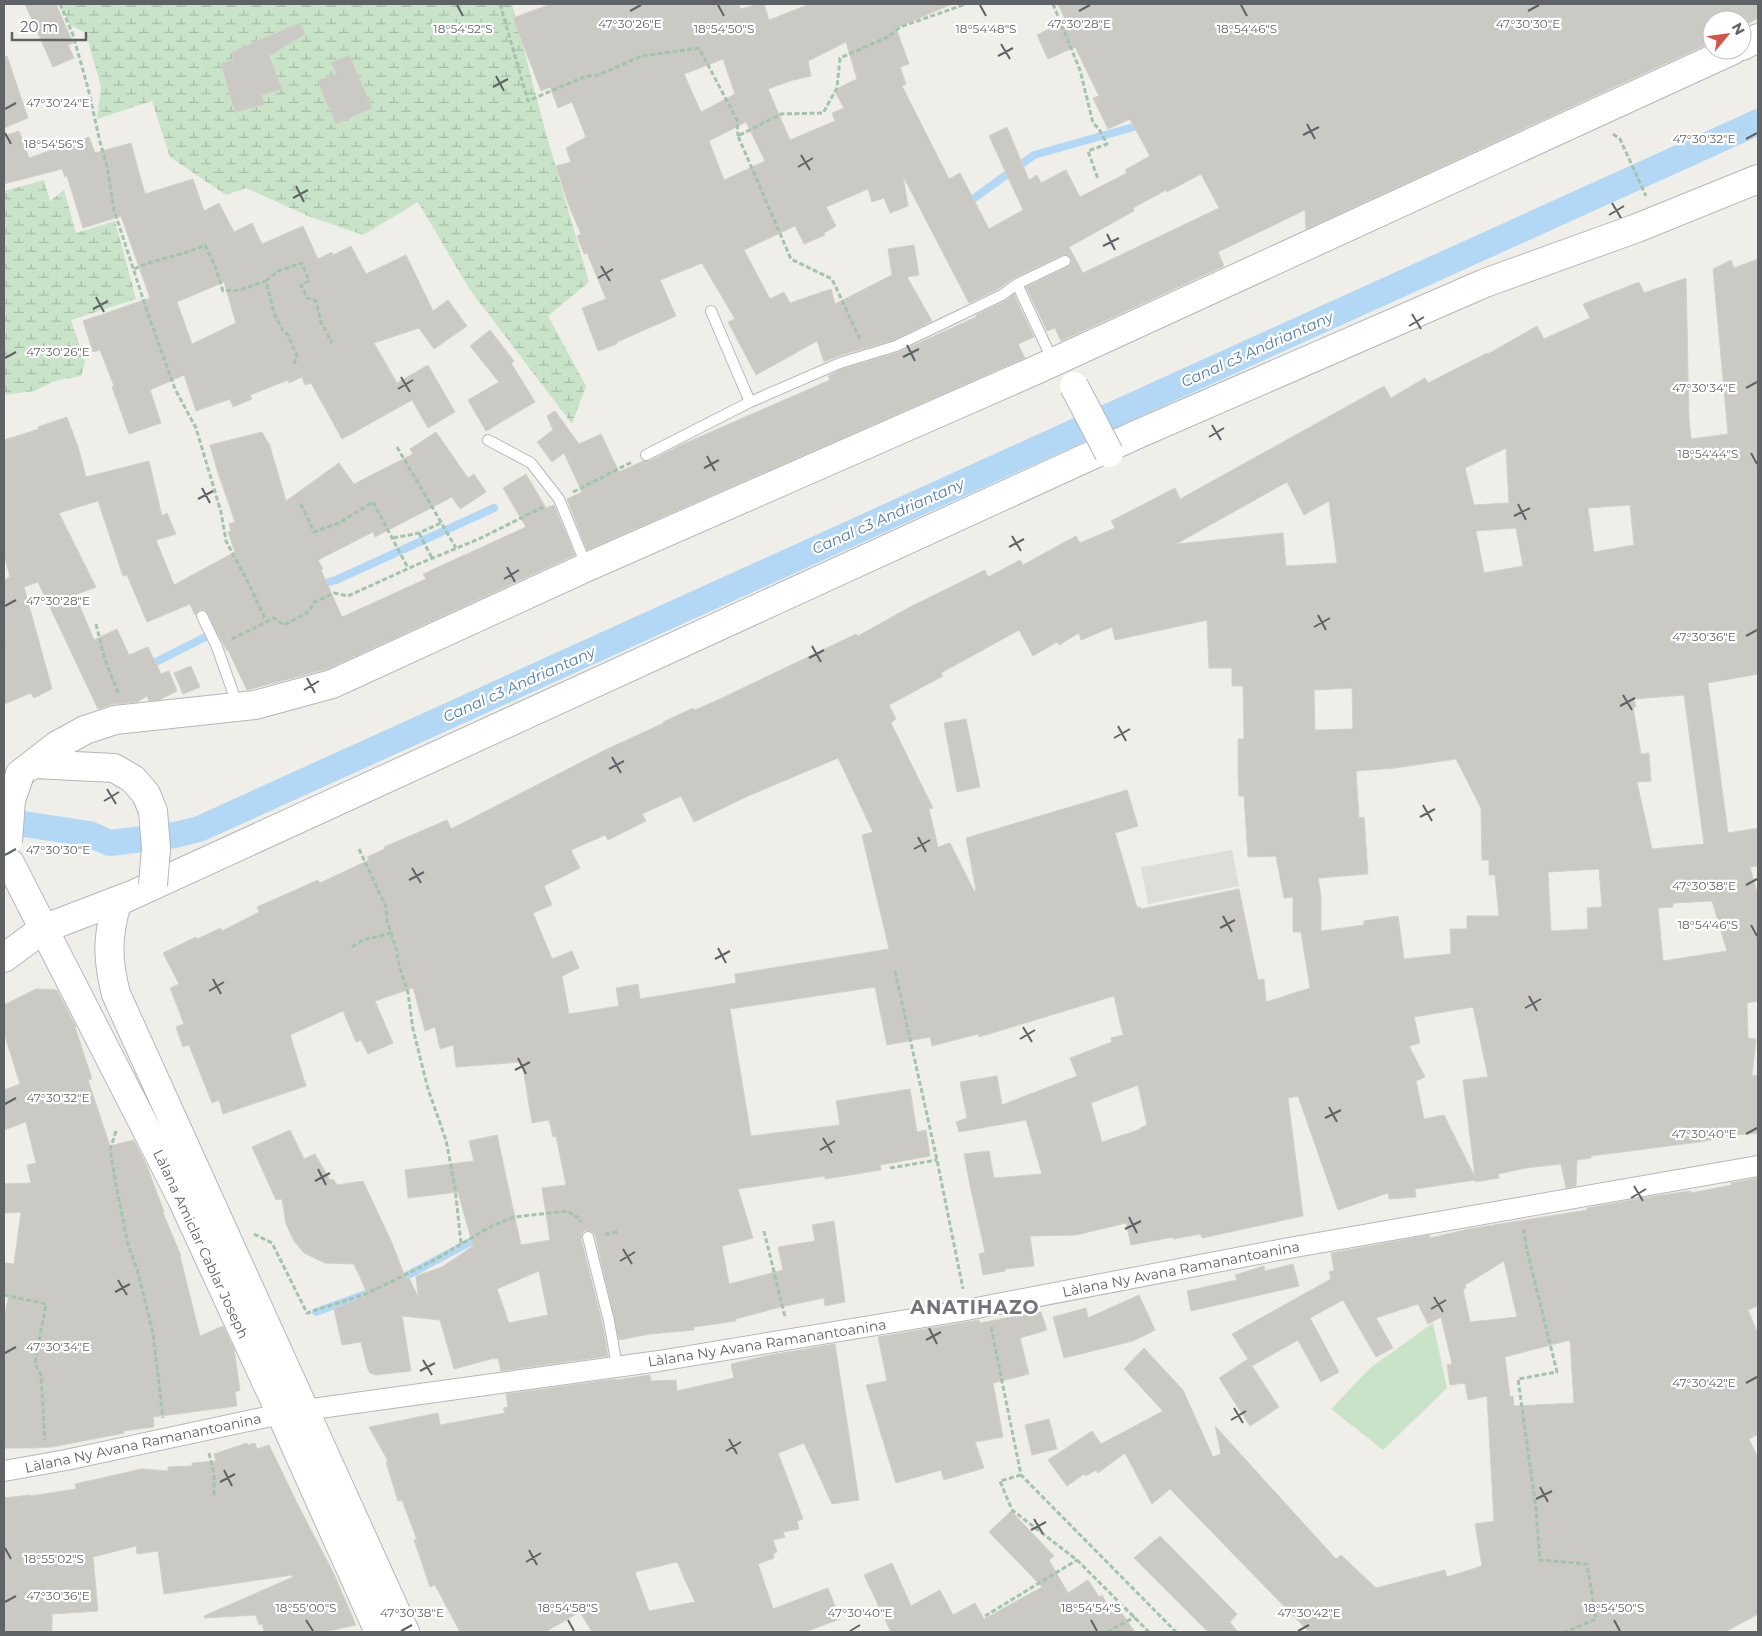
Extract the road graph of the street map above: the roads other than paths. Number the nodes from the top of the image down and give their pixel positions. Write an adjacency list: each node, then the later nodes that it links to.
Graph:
1 (1711, 60): 6 (main road)
2 (1757, 181): 10 (main road)
3 (1065, 261): 4 (lane)
4 (1017, 284): 6 (lane); 7 (lane)
5 (711, 311): 7 (lane)
6 (1036, 370): 10 (main road, bridge); 11 (main road)
7 (750, 402): 9 (lane)
8 (488, 440): 11 (lane)
9 (646, 455)
10 (1078, 461): 16 (main road)
11 (587, 568): 14 (main road)
12 (202, 616): 13 (lane)
13 (236, 704)
14 (20, 772): 15 (main road, bridge); 16 (main road, bridge)
15 (9, 852): 17 (main road, Làlana Amiclar Cablar Joseph); 18 (main road)
16 (117, 902): 17 (main road); 23 (main road, Làlana Amiclar Cablar Joseph)
17 (43, 929): 19 (main road); 23 (main road, Làlana Amiclar Cablar Joseph)
18 (4, 946)
19 (4, 958)
20 (1758, 1166): 23 (street, Làlana Ny Avana Ramanantoanina)
21 (588, 1237): 22 (lane)
22 (615, 1355)
23 (293, 1412): 24 (street, Làlana Ny Avana Ramanantoanina); 25 (main road, Làlana Amiclar Cablar Joseph); 26 (main road, Làlana Amiclar Cablar Joseph)
24 (4, 1471)
25 (379, 1632)
26 (405, 1632)

